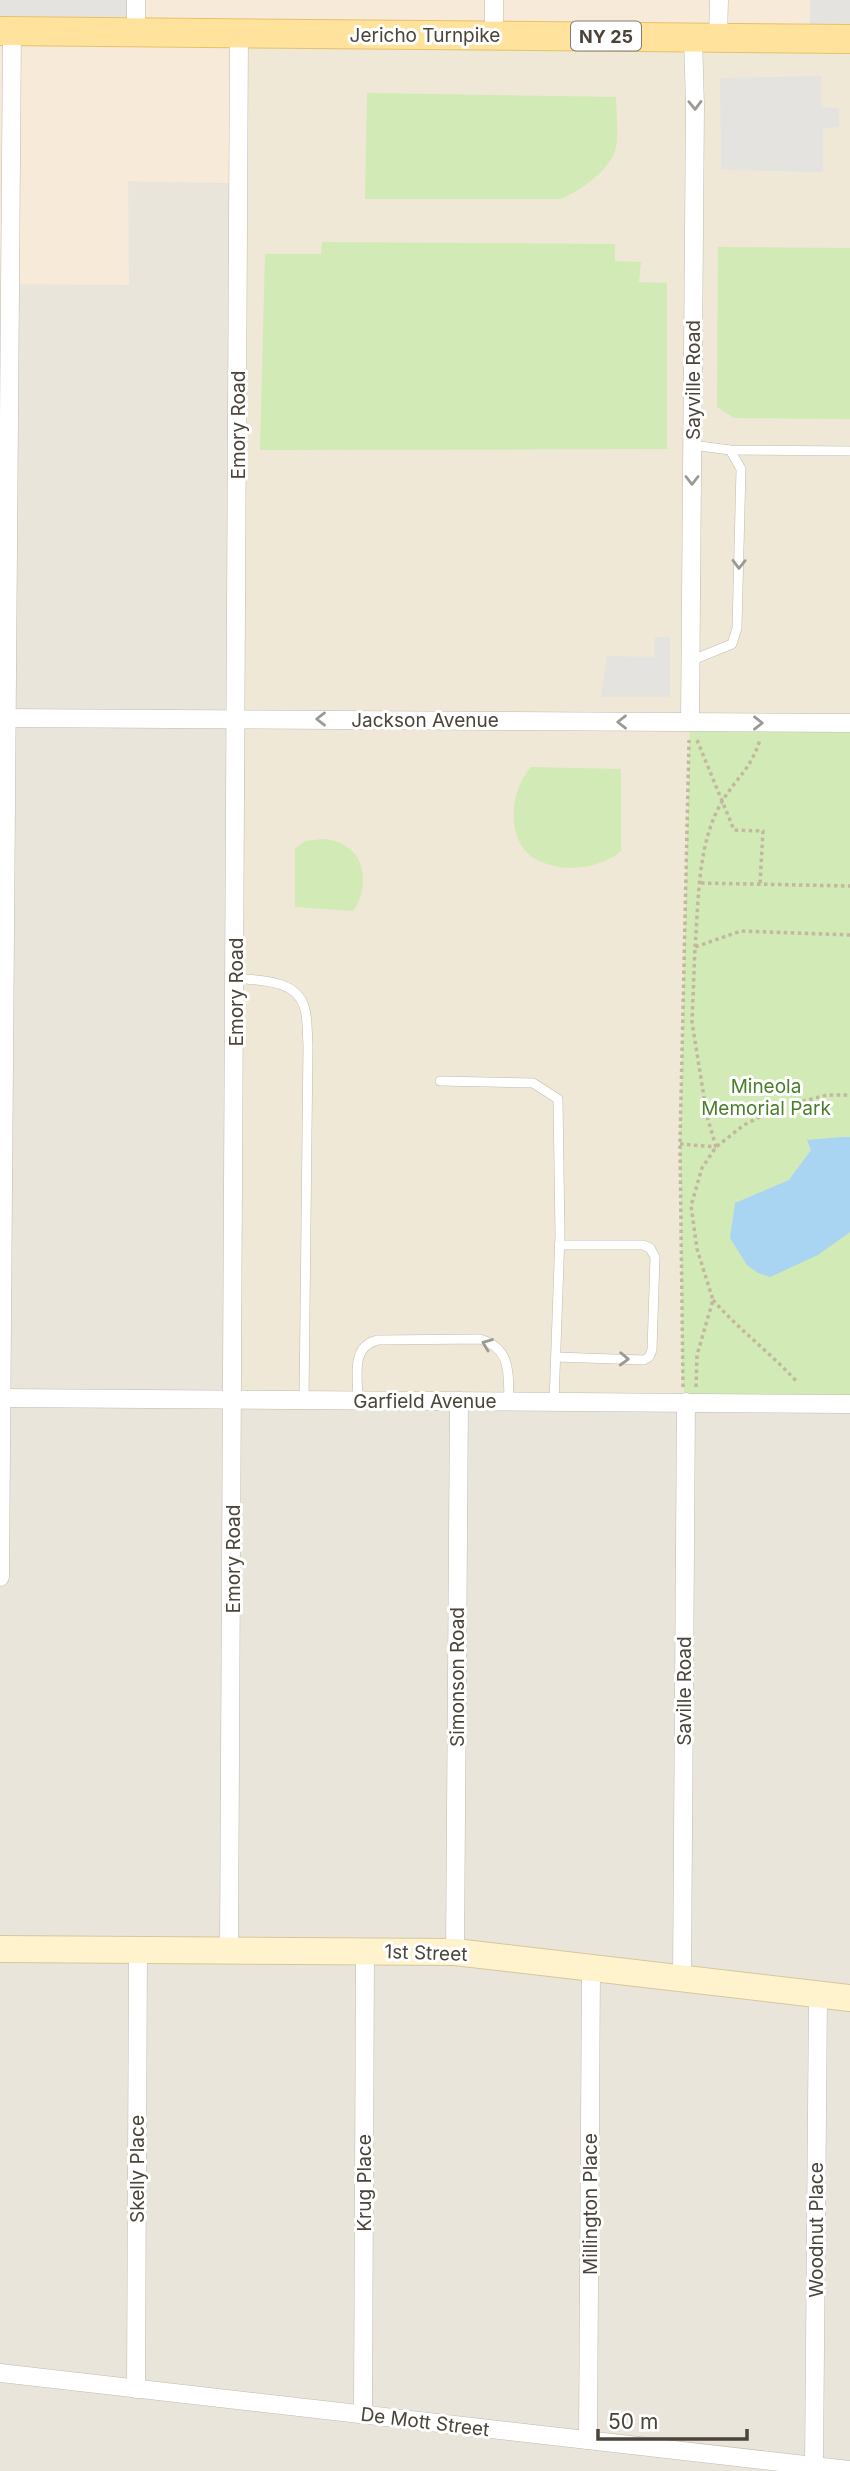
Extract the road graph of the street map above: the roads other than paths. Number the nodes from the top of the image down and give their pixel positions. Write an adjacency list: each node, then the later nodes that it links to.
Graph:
1 (136, 0): 5 (street)
2 (494, 0): 7 (street)
3 (719, 0): 8 (street, Sayville Road)
4 (6, 31): 5 (main road, Jericho Turnpike / NY 25); 14 (street)
5 (136, 33): 6 (main road, Jericho Turnpike / NY 25)
6 (239, 33): 7 (main road, Jericho Turnpike / NY 25); 15 (street, Emory Road)
7 (494, 35): 8 (main road, Jericho Turnpike / NY 25)
8 (706, 37): 9 (main road, Jericho Turnpike / NY 25); 10 (street, Sayville Road, one-way to 10)
9 (850, 39)
10 (692, 444): 11 (lane); 13 (street, Sayville Road, one-way to 13)
11 (730, 450): 12 (lane); 13 (lane, one-way to 13)
12 (850, 451)
13 (690, 661): 16 (street, Sayville Road)
14 (3, 718): 15 (street, Jackson Avenue); 22 (street)
15 (237, 719): 16 (street, Jackson Avenue, one-way to 15); 18 (street, Emory Road)
16 (690, 722): 17 (street, Jackson Avenue, one-way to 17)
17 (850, 723)
18 (236, 978): 23 (street, Emory Road); 24 (lane)
19 (440, 1081): 20 (lane)
20 (559, 1245): 21 (lane); 21 (lane, one-way to 20)
21 (556, 1357): 28 (lane)
22 (1, 1398): 23 (street, Garfield Avenue); 31 (street)
23 (234, 1400): 24 (street, Garfield Avenue); 34 (street, Emory Road)
24 (304, 1400): 25 (street, Garfield Avenue)
25 (358, 1400): 26 (street, Garfield Avenue); 27 (lane, one-way to 25)
26 (459, 1401): 27 (street, Garfield Avenue); 36 (street, Simonson Road)
27 (509, 1401): 28 (street, Garfield Avenue)
28 (554, 1402): 29 (street, Garfield Avenue)
29 (691, 1403): 30 (street, Garfield Avenue); 38 (street, Saville Road)
30 (850, 1404)
31 (0, 1577)
32 (0, 1949): 33 (street, 1st Street)
33 (138, 1950): 34 (street, 1st Street); 42 (street, Skelly Place)
34 (229, 1950): 35 (street, 1st Street)
35 (365, 1952): 36 (street, 1st Street); 43 (street, Krug Place)
36 (455, 1952): 37 (street, 1st Street)
37 (592, 1968): 38 (street, 1st Street); 44 (street, Millington Place)
38 (682, 1979): 39 (street, 1st Street)
39 (818, 1994): 40 (street, 1st Street); 45 (street, Woodnut Place)
40 (850, 1998)
41 (0, 2373): 42 (street, De Mott Street)
42 (136, 2389): 43 (street, De Mott Street)
43 (363, 2414): 44 (street, De Mott Street)
44 (588, 2440): 45 (street, De Mott Street)
45 (814, 2466): 46 (street, De Mott Street)
46 (850, 2470)

